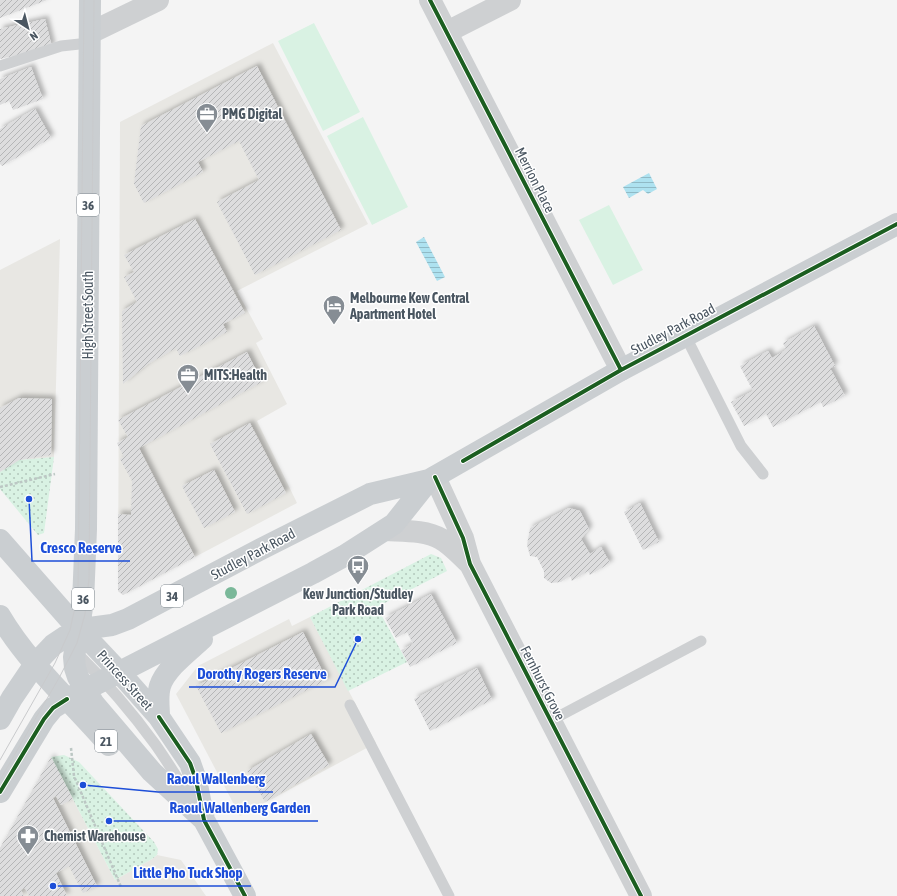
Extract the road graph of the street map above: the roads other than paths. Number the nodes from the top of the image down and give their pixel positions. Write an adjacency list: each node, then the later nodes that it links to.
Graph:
1 (90, 0): 6 (main road, High Street South / 36)
2 (158, 0): 6 (street)
3 (430, 0): 5 (street, Merrion Place)
4 (510, 0): 5 (street)
5 (447, 32): 10 (street, Merrion Place)
6 (90, 38): 7 (lane); 18 (main road, High Street South / 36)
7 (0, 66)
8 (897, 224): 9 (main road, Studley Park Road / 34)
9 (685, 336): 10 (main road, Studley Park Road / 34); 11 (lane)
10 (621, 370): 12 (main road, Studley Park Road / 34)
11 (763, 474)
12 (432, 479): 13 (main road, Studley Park Road / 34); 15 (street, Fernhurst Grove); 18 (main road, Studley Park Road / 34)
13 (386, 530): 15 (street, Fernhurst Grove); 16 (main road, Studley Park Road / 34)
14 (0, 540): 18 (main road, 21)
15 (470, 564): 25 (street, Fernhurst Grove)
16 (220, 622): 21 (main road, Studley Park Road / 34); 23 (main road)
17 (2, 626): 20 (main road, 21)
18 (73, 640): 20 (main road, 34); 21 (main road, Princess Street / 21); 21 (main road, High Street South)
19 (701, 641): 25 (lane)
20 (35, 664): 21 (main road, Princess Street / 21); 24 (main road, 34)
21 (94, 686): 23 (main road, Princess Street / 21); 26 (main road, 34); 27 (lane); 27 (main road, Princess Street / 21)
22 (350, 705): 29 (lane)
23 (159, 717): 27 (main road, Princess Street / 21)
24 (0, 719)
25 (550, 721): 30 (street, Fernhurst Grove)
26 (0, 792)
27 (204, 820): 28 (main road, Princess Street / 21)
28 (245, 896)
29 (449, 896)
30 (641, 896)

